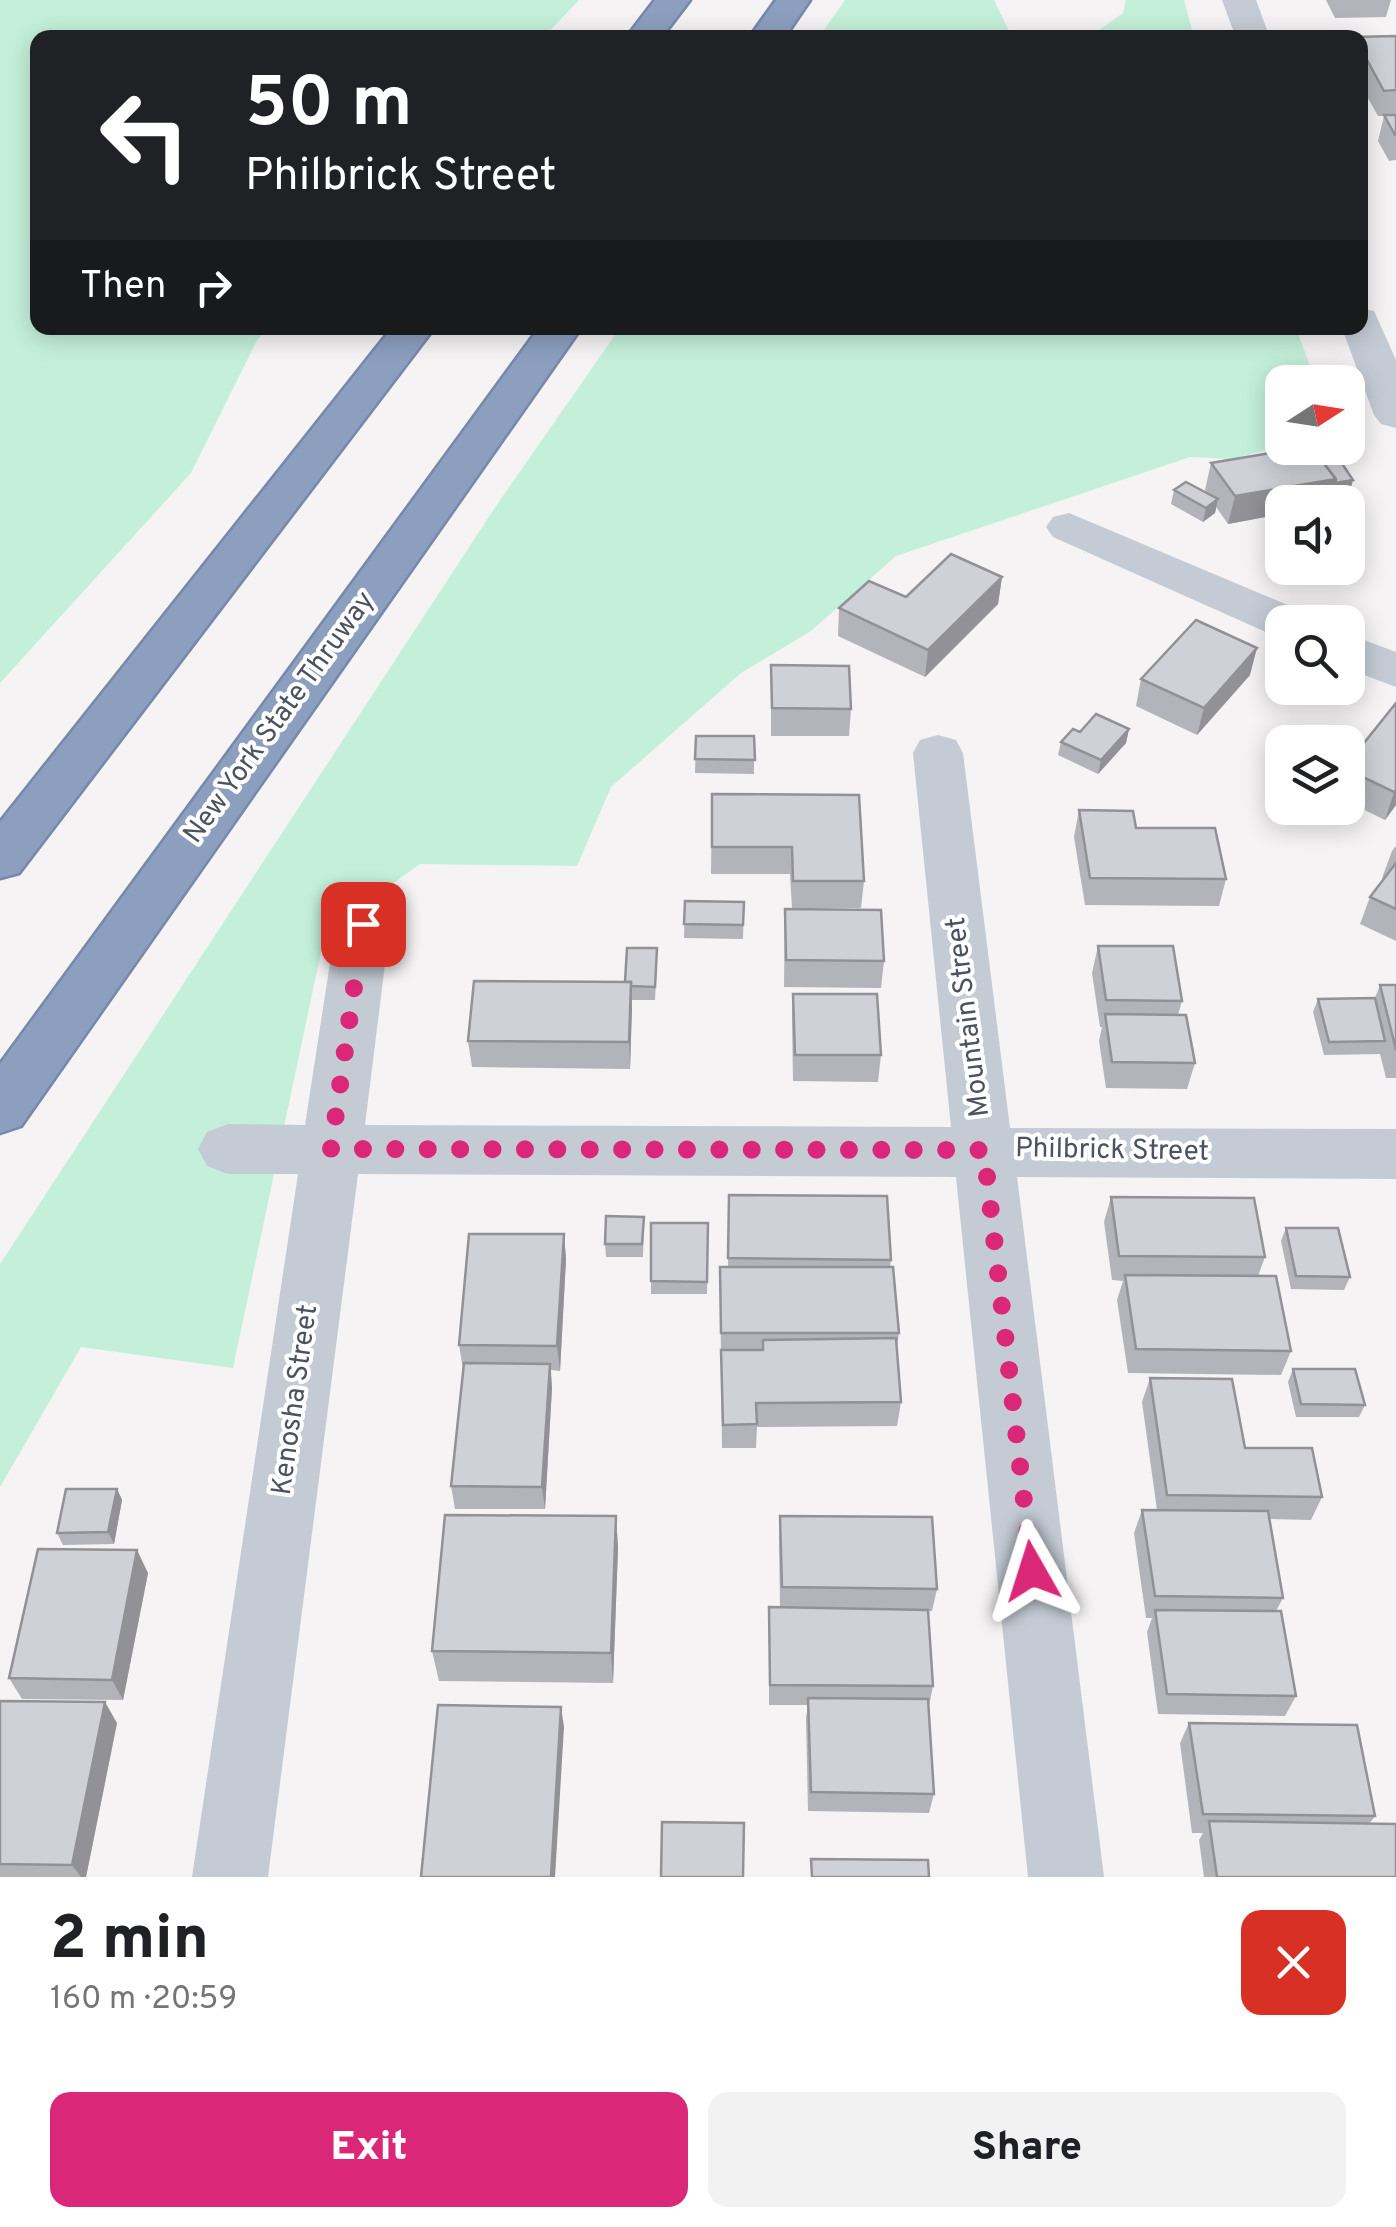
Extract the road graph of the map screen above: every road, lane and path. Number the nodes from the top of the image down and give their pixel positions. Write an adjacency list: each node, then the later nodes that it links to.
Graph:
1 (673, 0): 4 (highway)
2 (793, 0): 5 (highway)
3 (1239, 0): 6 (street)
4 (649, 30)
5 (772, 30)
6 (1249, 30)
7 (408, 335): 14 (highway)
8 (555, 335): 20 (highway, New York State Thruway)
9 (1366, 335): 10 (street)
10 (1396, 414)
11 (1068, 527): 12 (street)
12 (1265, 613)
13 (1365, 657): 15 (street)
14 (150, 666): 17 (highway); 18 (highway)
15 (1396, 671)
16 (938, 753): 23 (street, Mountain Street)
17 (0, 826)
18 (0, 859)
19 (363, 924): 21 (street, Kenosha Street)
20 (0, 1109)
21 (331, 1149): 22 (street, Philbrick Street); 23 (street, Philbrick Street); 25 (street, Kenosha Street)
22 (228, 1150)
23 (984, 1150): 24 (street, Philbrick Street); 26 (street, Mountain Street)
24 (1396, 1154)
25 (230, 1877)
26 (1066, 1877)

